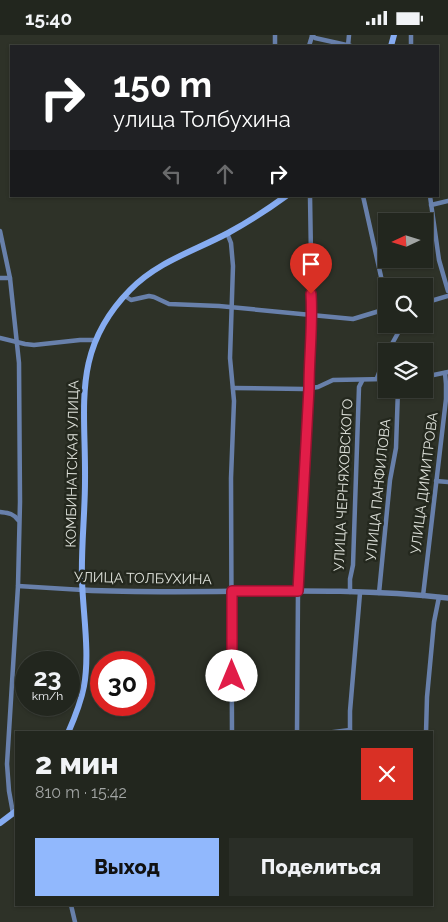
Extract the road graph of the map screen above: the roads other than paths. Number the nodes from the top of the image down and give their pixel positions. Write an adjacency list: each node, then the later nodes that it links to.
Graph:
1 (312, 35): 2 (street)
2 (345, 45)
3 (285, 197): 10 (main road, КОМБИНАТСКАЯ УЛИЦА)
4 (310, 197): 20 (street)
5 (363, 197): 13 (street)
6 (430, 197): 8 (street)
7 (448, 201): 8 (street)
8 (432, 205): 14 (street)
9 (0, 231): 12 (street)
10 (227, 233): 15 (main road, КОМБИНАТСКАЯ УЛИЦА); 18 (street)
11 (0, 278): 12 (street)
12 (10, 278): 23 (street)
13 (381, 278)
14 (448, 291)
15 (125, 296): 18 (street); 22 (main road, КОМБИНАТСКАЯ УЛИЦА)
16 (448, 296): 17 (street)
17 (433, 300)
18 (232, 308): 20 (street); 28 (street)
19 (378, 312): 20 (street)
20 (312, 315): 29 (street)
21 (0, 338): 23 (street)
22 (95, 340): 23 (street); 36 (main road, КОМБИНАТСКАЯ УЛИЦА)
23 (17, 342): 34 (street)
24 (446, 373): 25 (street); 31 (street, УЛИЦА ДИМИТРОВА)
25 (433, 375)
26 (377, 379): 27 (street)
27 (362, 381): 29 (street); 39 (street, УЛИЦА ЧЕРНЯХОВСКОГО)
28 (233, 388): 29 (street); 37 (street)
29 (309, 388): 38 (street)
30 (398, 398): 41 (street, УЛИЦА ПАНФИЛОВА)
31 (436, 481): 32 (street); 42 (street, УЛИЦА ДИМИТРОВА)
32 (448, 482)
33 (0, 512): 34 (street)
34 (19, 521): 35 (street)
35 (18, 586): 36 (street, УЛИЦА ТОЛБУХИНА); 50 (street)
36 (83, 590): 37 (street, УЛИЦА ТОЛБУХИНА); 45 (main road, КОМБИНАТСКАЯ УЛИЦА)
37 (232, 591): 38 (street, УЛИЦА ТОЛБУХИНА); 46 (street)
38 (298, 591): 39 (street, УЛИЦА ТОЛБУХИНА); 47 (street)
39 (350, 592): 40 (street, УЛИЦА ТОЛБУХИНА)
40 (360, 593): 41 (street, УЛИЦА ТОЛБУХИНА); 48 (street)
41 (379, 593): 42 (street, УЛИЦА ТОЛБУХИНА)
42 (422, 595): 43 (street, УЛИЦА ТОЛБУХИНА)
43 (439, 597): 44 (street, УЛИЦА ТОЛБУХИНА); 49 (street)
44 (448, 599)
45 (69, 731)
46 (232, 731)
47 (297, 731)
48 (350, 731)
49 (426, 731)
50 (15, 812): 51 (main road)
51 (0, 823)
52 (70, 906): 53 (street)
53 (75, 922)

